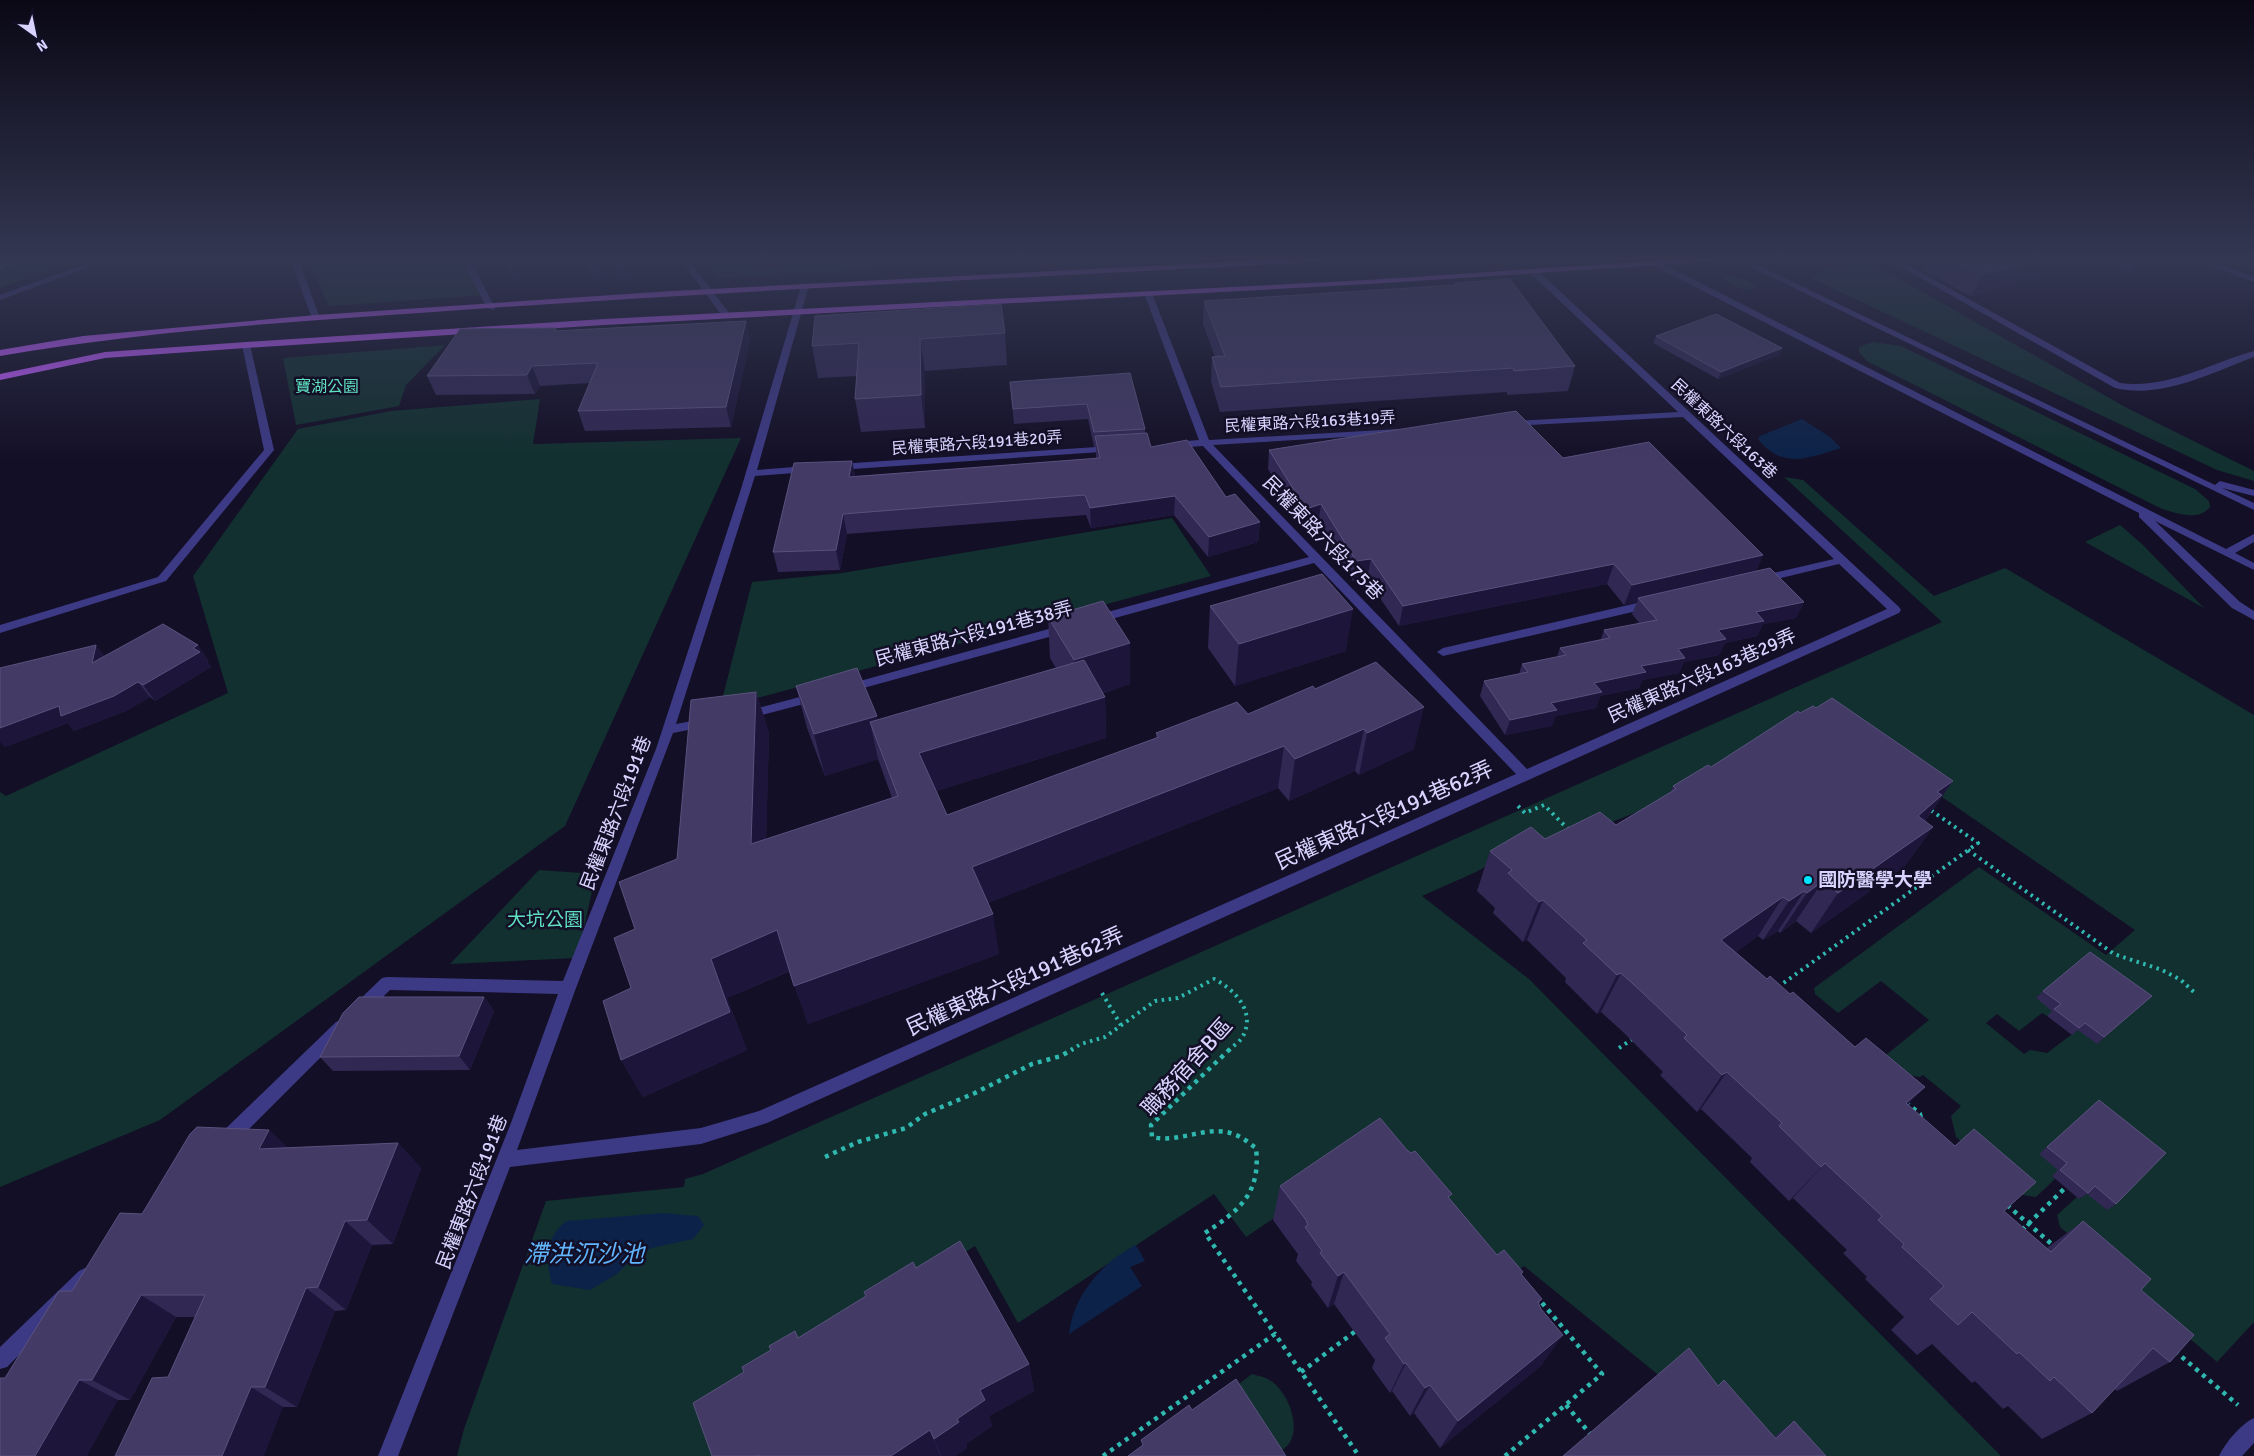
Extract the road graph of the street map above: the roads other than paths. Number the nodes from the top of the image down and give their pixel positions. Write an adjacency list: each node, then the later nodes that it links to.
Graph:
1 (217, 327): 10 (main road)
2 (535, 327): 9 (main road)
3 (793, 327): 19 (street, 民權東路六段191巷)
4 (1161, 327): 16 (street, 民權東路六段175巷)
5 (1593, 327): 13 (street, 民權東路六段163巷)
6 (1784, 327): 22 (street)
7 (1880, 327): 20 (street)
8 (2012, 327): 11 (street)
9 (246, 345): 12 (main road); 33 (street)
10 (0, 353)
11 (2254, 354)
12 (0, 377)
13 (1686, 414): 14 (street); 27 (street, 民權東路六段163巷)
14 (1501, 425)
15 (1402, 431): 16 (street, 民權東路六段163巷19弄)
16 (1205, 443): 17 (street); 26 (street, 民權東路六段175巷)
17 (1166, 446)
18 (1126, 448): 19 (street, 民權東路六段191巷20弄)
19 (750, 473): 37 (street, 民權東路六段191巷)
20 (2186, 474): 21 (street); 23 (street)
21 (2254, 493)
22 (2132, 505): 25 (street); 32 (street)
23 (2254, 507)
24 (2254, 537): 25 (street)
25 (2227, 553): 28 (street)
26 (1316, 559): 35 (street, 民權東路六段191巷38弄); 38 (street, 民權東路六段175巷)
27 (1842, 560): 29 (street); 31 (street, 民權東路六段163巷)
28 (2254, 567)
29 (1745, 583)
30 (1657, 603): 34 (street)
31 (1895, 610): 38 (street, 民權東路六段163巷29弄)
32 (2254, 616)
33 (0, 629)
34 (1443, 652)
35 (738, 716)
36 (719, 720): 37 (street)
37 (668, 730): 39 (street, 民權東路六段191巷)
38 (1525, 776): 41 (street, 民權東路六段191巷62弄)
39 (568, 988): 40 (street); 41 (street, 民權東路六段191巷)
40 (211, 1154)
41 (503, 1160): 45 (street, 民權東路六段191巷)
42 (99, 1264): 43 (street)
43 (0, 1360)
44 (2254, 1428): 46 (street)
45 (388, 1456)
46 (2229, 1456)

